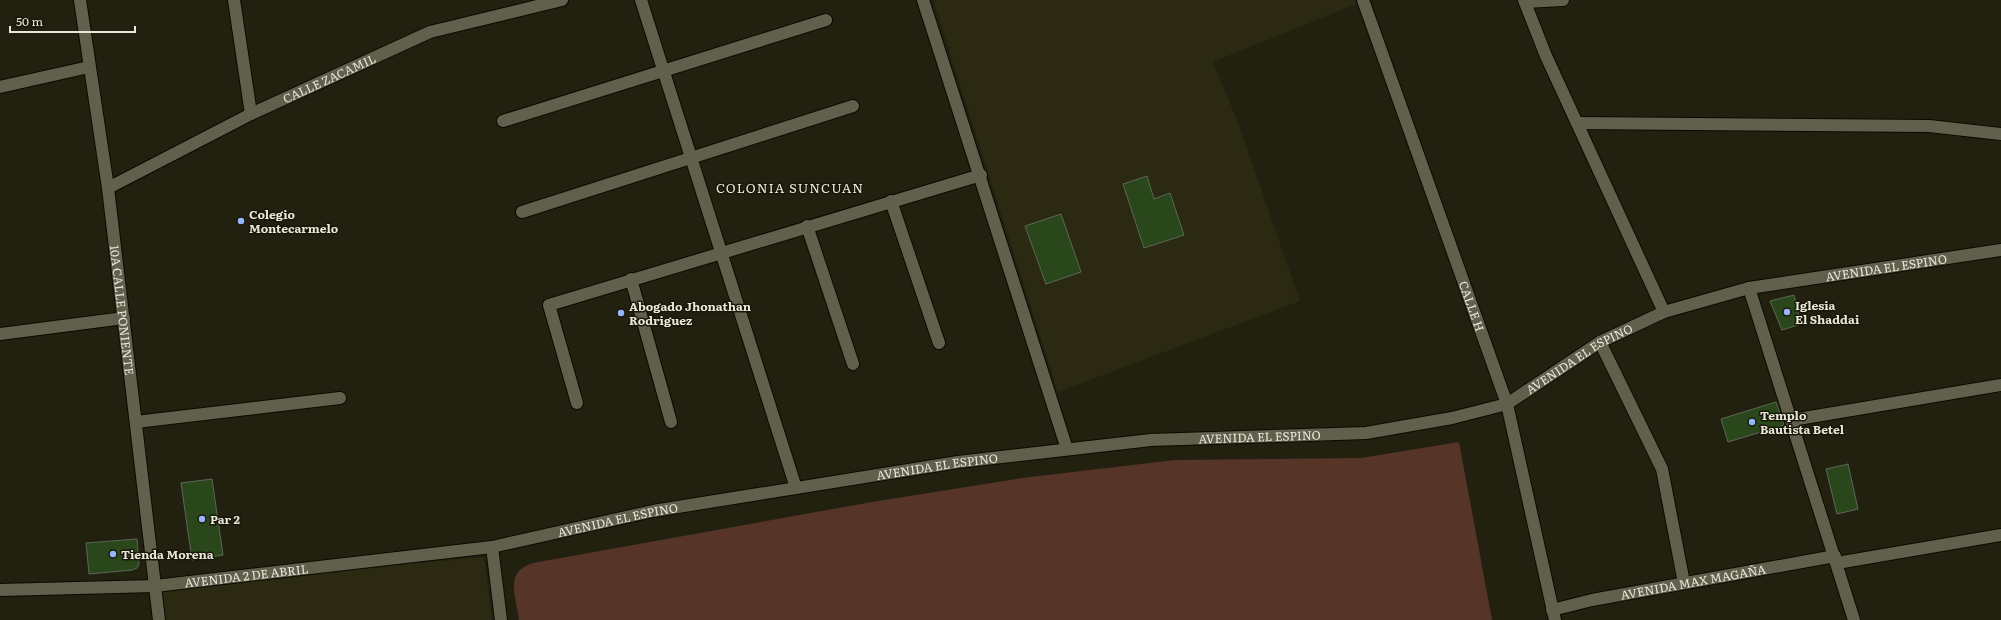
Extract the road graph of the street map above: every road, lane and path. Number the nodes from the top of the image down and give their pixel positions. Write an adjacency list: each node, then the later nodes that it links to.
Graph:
1 (80, 0): 10 (street, 10A CALLE PONIENTE)
2 (234, 0): 14 (street)
3 (562, 0): 14 (street, CALLE ZACAMIL)
4 (641, 0): 11 (street)
5 (924, 0): 19 (street)
6 (1363, 0): 37 (street, CALLE H)
7 (1563, 0): 8 (street)
8 (1525, 1): 16 (street)
9 (826, 20): 11 (street)
10 (90, 68): 12 (street); 20 (street, 10A CALLE PONIENTE)
11 (664, 70): 15 (street); 18 (street)
12 (0, 87)
13 (853, 106): 18 (street)
14 (251, 114): 20 (street, CALLE ZACAMIL)
15 (503, 121)
16 (1577, 124): 17 (street); 28 (street)
17 (2001, 134)
18 (691, 157): 22 (street); 25 (street)
19 (981, 174): 21 (street); 41 (street)
20 (108, 188): 29 (street, 10A CALLE PONIENTE)
21 (891, 201): 23 (street); 32 (street)
22 (522, 212)
23 (807, 226): 25 (street); 33 (street)
24 (2001, 250): 27 (street, AVENIDA EL ESPINO)
25 (721, 252): 26 (street); 42 (street)
26 (631, 279): 36 (street); 40 (street)
27 (1749, 288): 28 (street, AVENIDA EL ESPINO); 38 (street)
28 (1664, 312): 31 (street, AVENIDA EL ESPINO)
29 (124, 318): 30 (street); 39 (street, 10A CALLE PONIENTE)
30 (0, 334)
31 (1600, 342): 37 (street, AVENIDA EL ESPINO); 46 (street)
32 (939, 343)
33 (853, 364)
34 (2001, 385): 38 (street)
35 (340, 398): 39 (street)
36 (577, 403)
37 (1507, 404): 41 (street, AVENIDA EL ESPINO); 49 (street, CALLE H)
38 (1792, 420): 45 (street)
39 (136, 422): 47 (street, 10A CALLE PONIENTE)
40 (671, 422)
41 (1067, 449): 42 (street, AVENIDA EL ESPINO)
42 (796, 488): 44 (street, AVENIDA EL ESPINO)
43 (2001, 535): 45 (street, AVENIDA MAX MAGAÑA)
44 (492, 547): 47 (street, AVENIDA 2 DE ABRIL); 51 (street)
45 (1836, 559): 46 (street, AVENIDA MAX MAGAÑA); 52 (street)
46 (1684, 583): 49 (street, AVENIDA MAX MAGAÑA)
47 (155, 586): 48 (street, AVENIDA 2 DE ABRIL); 50 (street, 10A CALLE PONIENTE)
48 (0, 590)
49 (1553, 615)
50 (159, 620)
51 (501, 620)
52 (1854, 620)

